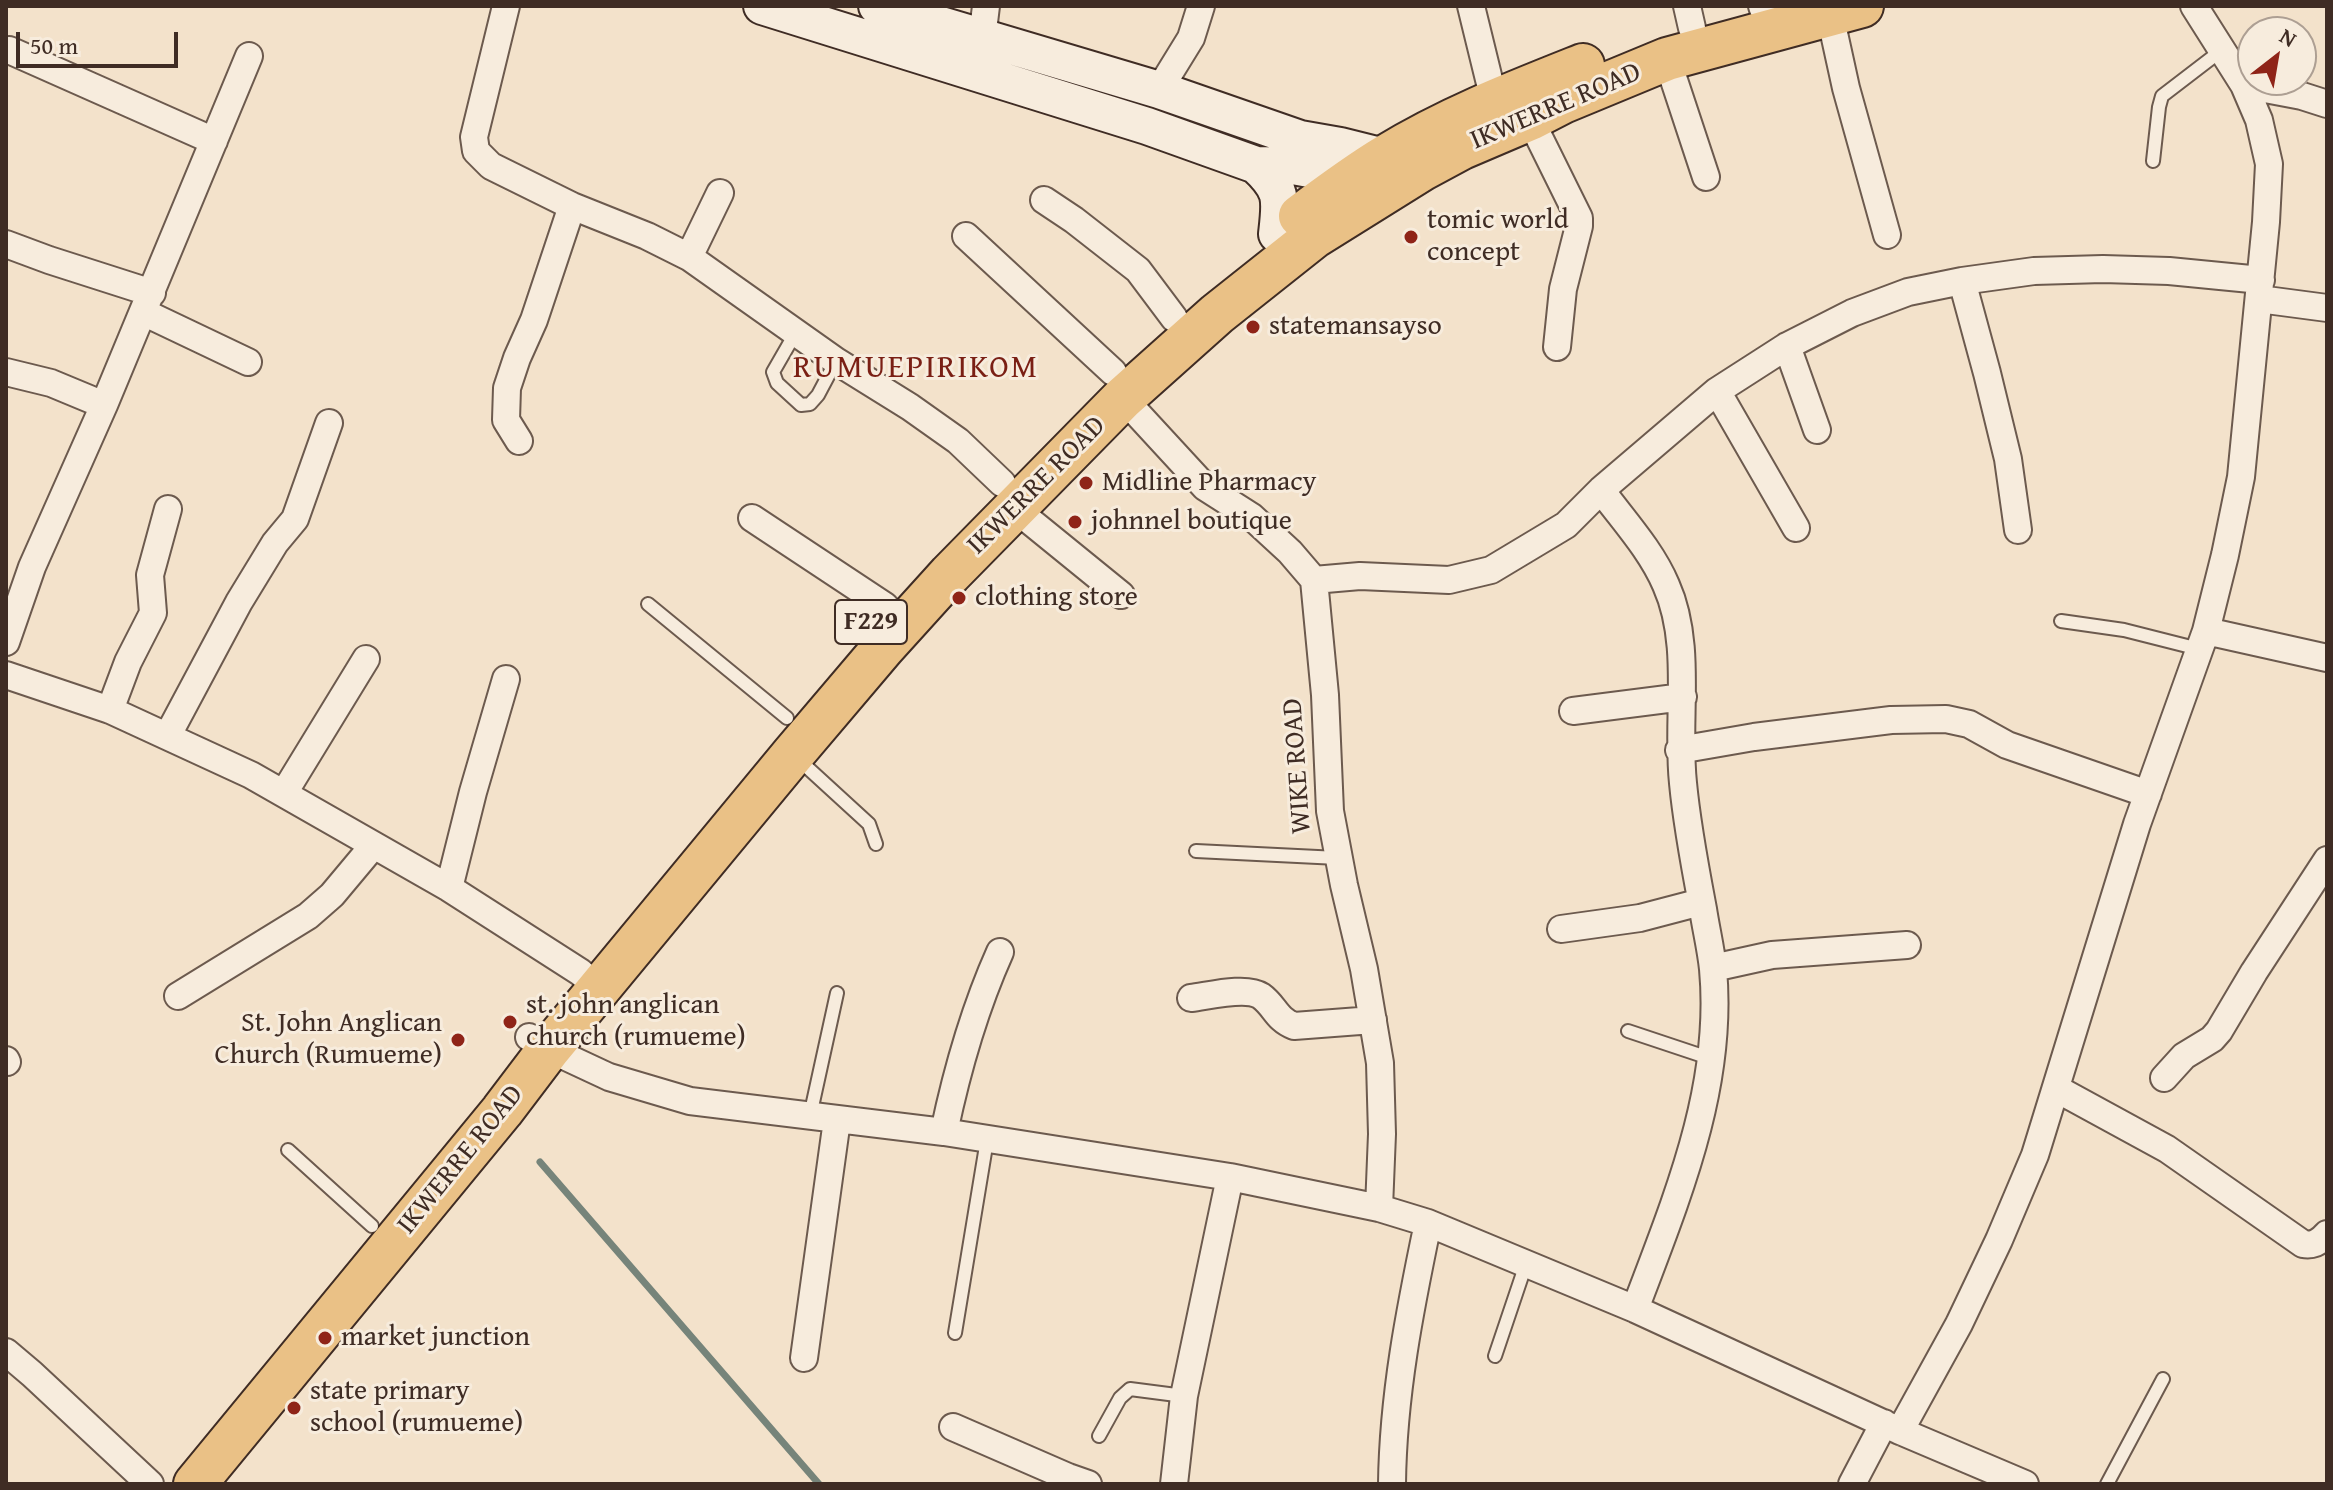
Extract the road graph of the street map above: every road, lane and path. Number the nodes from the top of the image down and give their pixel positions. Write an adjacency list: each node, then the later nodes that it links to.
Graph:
1 (506, 6): 29 (street)
2 (762, 6): 24 (street)
3 (877, 6): 9 (street)
4 (1201, 6): 15 (street)
5 (1471, 6): 19 (street)
6 (2194, 6): 12 (street)
7 (1767, 7): 10 (main road, IKWERRE ROAD / F229)
8 (1846, 11): 10 (main road, IKWERRE ROAD / F229); 31 (street)
9 (984, 22): 15 (street)
10 (1682, 31): 19 (main road, IKWERRE ROAD / F229); 25 (street)
11 (9, 50): 21 (street)
12 (2222, 50): 14 (street); 22 (lane)
13 (249, 56): 21 (street)
14 (2237, 74)
15 (1159, 90): 20 (street)
16 (2249, 96): 36 (street)
17 (2302, 96): 18 (street)
18 (2327, 104)
19 (1512, 109): 23 (main road, IKWERRE ROAD / F229); 42 (street)
20 (1300, 139): 23 (street); 26 (street)
21 (214, 141): 37 (street)
22 (2153, 161)
23 (1404, 162): 26 (main road, IKWERRE ROAD / F229)
24 (1256, 165): 26 (street); 30 (street)
25 (1706, 177)
26 (1345, 186): 30 (main road, IKWERRE ROAD / F229)
27 (720, 193): 34 (street)
28 (1044, 200): 39 (street)
29 (572, 206): 34 (street); 51 (street)
30 (1296, 235): 39 (main road, IKWERRE ROAD / F229); 46 (main road, IKWERRE ROAD / F229)
31 (1887, 235)
32 (966, 236): 46 (street)
33 (6, 244): 37 (street)
34 (689, 257): 40 (street)
35 (1962, 281): 36 (street); 41 (street); 57 (street)
36 (2260, 290): 38 (street); 63 (street)
37 (147, 302): 44 (street); 48 (street)
38 (2327, 308)
39 (1174, 318): 46 (main road, IKWERRE ROAD / F229)
40 (796, 332): 43 (street); 43 (lane)
41 (1787, 346): 47 (street); 50 (street)
42 (1557, 347)
43 (836, 361): 53 (street)
44 (248, 362)
45 (6, 372): 48 (street)
46 (1118, 385): 53 (main road, IKWERRE ROAD / F229); 58 (street)
47 (1717, 391): 52 (street); 56 (street)
48 (104, 405): 64 (street)
49 (329, 423): 72 (street)
50 (1817, 430)
51 (519, 441)
52 (1601, 490): 58 (street); 69 (street)
53 (1008, 496): 59 (street); 61 (main road, IKWERRE ROAD / F229); 73 (main road, IKWERRE ROAD / F229)
54 (168, 509): 70 (street)
55 (752, 518): 61 (street)
56 (1796, 528)
57 (2018, 530)
58 (1314, 580): 80 (street, WIKE ROAD)
59 (1121, 595)
60 (648, 604): 73 (lane)
61 (885, 606): 73 (main road, IKWERRE ROAD / F229)
62 (2061, 621): 63 (lane)
63 (2202, 640): 65 (street); 76 (street)
64 (6, 642)
65 (2327, 658)
66 (366, 659): 75 (street)
67 (6, 675): 70 (street)
68 (506, 679): 82 (street)
69 (1683, 697): 71 (street); 74 (street)
70 (110, 710): 72 (street)
71 (1573, 711)
72 (168, 735): 75 (street)
73 (790, 736): 77 (lane); 88 (main road, IKWERRE ROAD / F229)
74 (1679, 750): 76 (street); 83 (street)
75 (284, 793): 78 (street)
76 (2148, 794): 97 (street)
77 (876, 844)
78 (373, 846): 82 (street); 90 (street)
79 (1196, 851): 80 (lane)
80 (1338, 858): 92 (street, WIKE ROAD)
81 (2327, 860): 96 (street)
82 (449, 888): 88 (street)
83 (1701, 902): 84 (street); 87 (street)
84 (1561, 929)
85 (1907, 945): 87 (street)
86 (1000, 952): 100 (street)
87 (1713, 968): 95 (street)
88 (590, 981): 94 (main road, IKWERRE ROAD / F229)
89 (837, 993): 98 (lane)
90 (178, 996)
91 (1191, 998): 92 (street)
92 (1373, 1020): 104 (street, WIKE ROAD)
93 (1628, 1031): 95 (lane)
94 (539, 1043): 98 (street); 106 (main road, IKWERRE ROAD / F229); 121 (main road, IKWERRE ROAD / F229)
95 (1712, 1059): 109 (street)
96 (2164, 1078)
97 (2057, 1089): 107 (street); 117 (street)
98 (810, 1116): 99 (street)
99 (837, 1120): 100 (street); 113 (street)
100 (944, 1132): 101 (street)
101 (987, 1140): 103 (street); 110 (lane)
102 (288, 1150): 106 (lane)
103 (1230, 1177): 104 (street); 115 (street)
104 (1379, 1208): 105 (street)
105 (1428, 1223): 108 (street); 124 (street)
106 (372, 1226): 120 (main road, IKWERRE ROAD / F229)
107 (2327, 1234)
108 (1526, 1264): 109 (street); 112 (lane)
109 (1635, 1309): 117 (street)
110 (955, 1333)
111 (6, 1352): 119 (street)
112 (1495, 1356)
113 (804, 1358)
114 (2163, 1379): 127 (lane)
115 (1184, 1396): 118 (lane); 123 (street)
116 (953, 1427): 122 (street)
117 (1892, 1427): 125 (street); 126 (street)
118 (1099, 1436)
119 (150, 1484)
120 (164, 1484)
121 (195, 1484)
122 (1088, 1484)
123 (1174, 1484)
124 (1392, 1484)
125 (1852, 1484)
126 (2025, 1484)
127 (2107, 1484)

